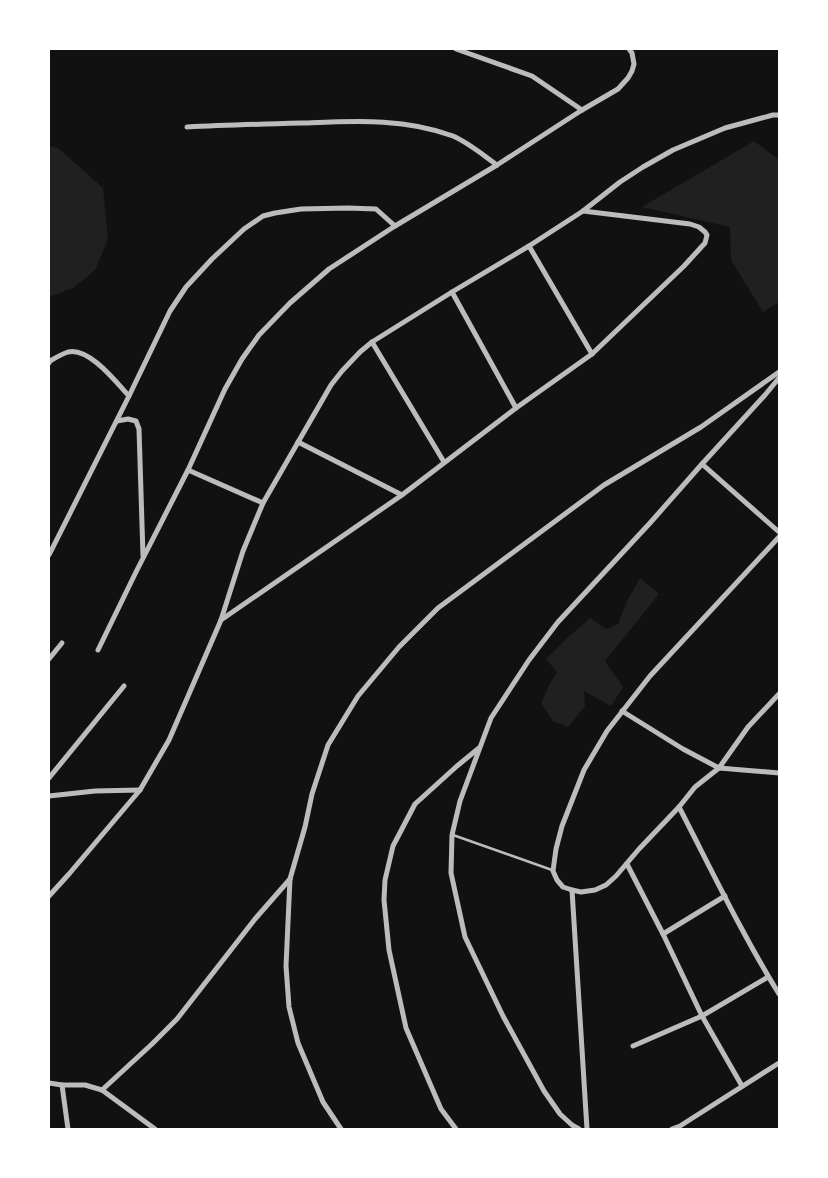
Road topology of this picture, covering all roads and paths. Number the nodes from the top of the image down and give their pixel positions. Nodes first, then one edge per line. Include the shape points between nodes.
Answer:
1 (456, 49) edge
2 (629, 49) edge
3 (582, 110) junction
4 (779, 115) edge
5 (187, 127) dead end
6 (497, 165) junction
7 (583, 211) junction
8 (395, 226) junction
9 (529, 246) junction
10 (452, 292) junction
11 (372, 342) junction
12 (592, 354) junction
13 (49, 363) edge
14 (779, 372) edge
15 (779, 378) edge
16 (130, 396) junction
17 (516, 408) junction
18 (117, 420) junction
19 (298, 442) junction
20 (444, 462) junction
21 (702, 464) junction
22 (188, 470) junction
23 (402, 495) junction
24 (263, 503) junction
25 (779, 532) edge
26 (779, 537) edge
27 (49, 555) edge
28 (143, 557) junction
29 (221, 620) junction
30 (62, 643) dead end
31 (98, 650) dead end
32 (49, 659) edge
33 (124, 686) dead end
34 (779, 694) edge
35 (622, 711) junction
36 (480, 747) junction
37 (719, 768) junction
38 (779, 773) edge
39 (49, 778) edge
40 (140, 790) junction
41 (49, 796) edge
42 (679, 806) junction
43 (452, 835) junction
44 (627, 864) junction
45 (553, 871) junction
46 (290, 879) junction
47 (572, 890) junction
48 (49, 896) edge
49 (725, 896) junction
50 (663, 934) junction
51 (768, 977) junction
52 (779, 994) edge
53 (702, 1016) junction
54 (633, 1046) dead end
55 (779, 1063) edge
56 (49, 1083) edge
57 (62, 1085) junction
58 (742, 1086) junction
59 (102, 1090) junction
60 (68, 1129) edge
61 (155, 1129) edge
62 (341, 1129) edge
63 (456, 1129) edge
64 (579, 1129) edge
65 (587, 1129) edge
66 (672, 1129) edge

1 - 3 street via 532,76
2 - 3 street via 634,64 628,78
3 - 6 street
4 - 7 street via 725,128 673,150 620,182
5 - 6 street via 396,122 454,136
6 - 8 street
7 - 9 street
7 - 12 street via 690,224 707,235 705,243 684,266
8 - 16 street via 376,209 301,209 263,216 244,229 186,287 170,311
8 - 22 street via 329,269 259,335 225,389
9 - 10 street
9 - 12 street
10 - 11 street
10 - 17 street
11 - 19 street via 331,386
11 - 20 street
12 - 17 street
13 - 16 street via 69,352 82,353
14 - 46 street via 701,427 604,485 438,608 399,646 358,696 328,745
15 - 21 street
16 - 18 street
17 - 20 street
18 - 27 street
18 - 28 street via 136,422 139,429
19 - 23 street
19 - 24 street
20 - 23 street
21 - 25 street
21 - 36 street via 558,622 491,718
22 - 24 street
22 - 28 street
23 - 29 street
24 - 29 street via 243,551
26 - 35 street via 650,676
28 - 31 street
29 - 40 street via 169,740
30 - 32 street
33 - 39 street
34 - 37 street via 748,726
35 - 37 street
35 - 45 street via 606,731 584,770 562,826
36 - 43 street via 460,801
36 - 63 street via 415,804 393,846 384,890 389,950 406,1028 441,1109
37 - 38 street
37 - 42 street via 695,787
40 - 41 street
40 - 48 street
42 - 44 street
42 - 49 street
43 - 45 lane
43 - 64 street via 451,872 465,937 544,1092 560,1114
44 - 47 street via 606,885 589,892
44 - 50 street
45 - 47 street via 563,887
46 - 59 street via 176,1019
46 - 62 street via 286,966 289,1007 298,1043 323,1102
47 - 65 street
49 - 50 street
49 - 51 street
50 - 53 street
51 - 52 street
51 - 53 street
53 - 54 street
53 - 58 street
55 - 58 street
56 - 57 street
57 - 59 street via 85,1085
57 - 60 street
58 - 66 street
59 - 61 street

